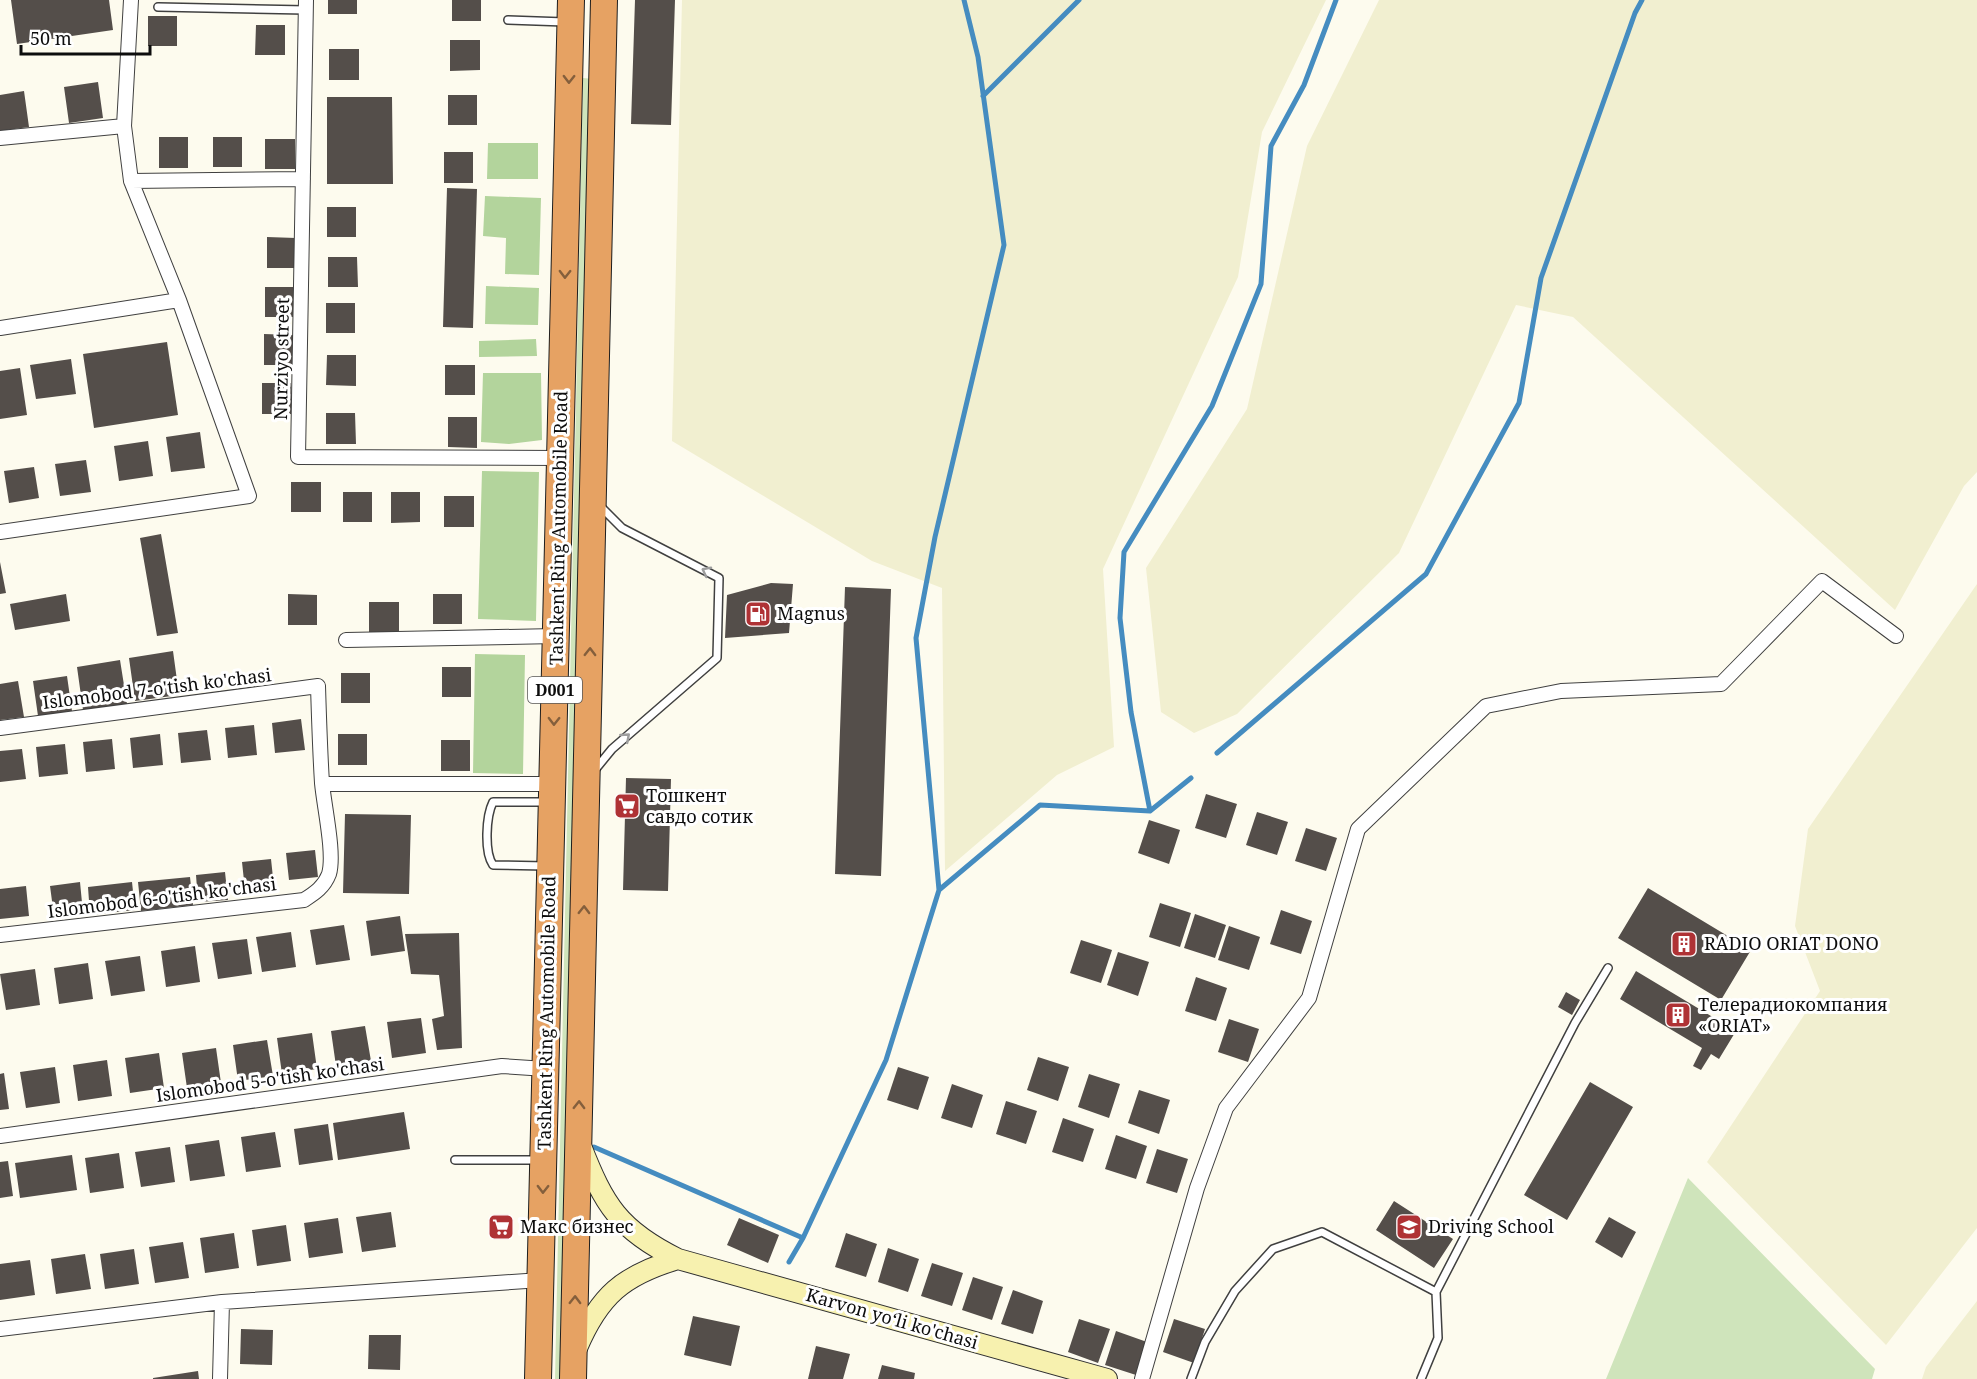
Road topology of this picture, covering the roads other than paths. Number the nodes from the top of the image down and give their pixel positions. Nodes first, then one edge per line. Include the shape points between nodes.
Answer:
1 (131, 0) edge
2 (604, 0) edge
3 (306, 5) edge
4 (158, 7) dead end
5 (508, 20) dead end
6 (571, 20) edge
7 (604, 38) junction
8 (124, 126) junction
9 (0, 138) edge
10 (303, 179) junction
11 (131, 181) junction
12 (179, 300) junction
13 (0, 328) edge
14 (560, 458) junction
15 (593, 500) junction
16 (0, 532) edge
17 (556, 636) junction
18 (1896, 636) dead end
19 (346, 640) dead end
20 (0, 728) edge
21 (587, 780) junction
22 (322, 784) junction
23 (552, 793) junction
24 (551, 866) junction
25 (0, 935) edge
26 (1608, 968) dead end
27 (546, 1069) junction
28 (0, 1136) edge
29 (579, 1140) junction
30 (455, 1160) dead end
31 (544, 1160) junction
32 (678, 1259) junction
33 (541, 1280) junction
34 (1436, 1292) junction
35 (222, 1302) junction
36 (0, 1329) edge
37 (573, 1367) edge
38 (220, 1379) edge
39 (538, 1379) edge
40 (1107, 1379) edge
41 (1142, 1379) edge
42 (1191, 1379) edge
43 (1421, 1379) edge

1 - 8 street
2 - 7 highway, Tashkent Ring Automobile Road / D001
3 - 4 lane
3 - 10 street, Nurziyo street
5 - 6 lane
6 - 7 highway
6 -> 14 highway, Tashkent Ring Automobile Road / D001
7 - 15 highway, Tashkent Ring Automobile Road / D001
8 - 9 street
8 - 11 street
10 - 11 street
10 - 14 street, Nurziyo street via 298,457
11 - 12 street
12 - 13 street
12 - 16 street via 249,496
14 - 17 highway, Tashkent Ring Automobile Road / D001
21 -> 15 highway, Tashkent Ring Automobile Road / D001
21 -> 15 lane via 612,749 717,658 719,578 622,528
17 - 19 street
17 -> 23 highway, Tashkent Ring Automobile Road / D001
18 - 41 street via 1822,581 1721,684 1561,691 1486,706 1358,829 1309,998 1226,1108 1197,1188
20 - 22 street, Islomobod 7-o'tish ko'chasi via 318,686
29 -> 21 highway, Tashkent Ring Automobile Road / D001
22 - 23 street
22 - 25 street, Islomobod 6-o'tish ko'chasi via 329,873 324,885 304,900
23 - 24 highway, Tashkent Ring Automobile Road / D001
23 - 24 lane via 493,802 488,813 489,859 493,865
24 - 27 highway, Tashkent Ring Automobile Road / D001
26 - 34 lane via 1575,1023
27 - 28 street, Islomobod 5-o'tish ko'chasi via 502,1066
27 - 31 highway, Tashkent Ring Automobile Road / D001
29 - 32 street, Karvon yo‘li ko'chasi via 594,1180 614,1213 641,1239
37 -> 29 highway, Tashkent Ring Automobile Road / D001
30 - 31 lane
31 -> 33 highway, Tashkent Ring Automobile Road / D001
32 - 37 street via 640,1272 603,1300 585,1328
32 - 40 street, Karvon yo‘li ko'chasi
33 - 35 street
33 - 39 highway, Tashkent Ring Automobile Road / D001
34 - 42 lane via 1322,1232 1274,1249 1235,1291 1205,1342
34 - 43 lane via 1438,1338
35 - 36 street
35 - 38 street

